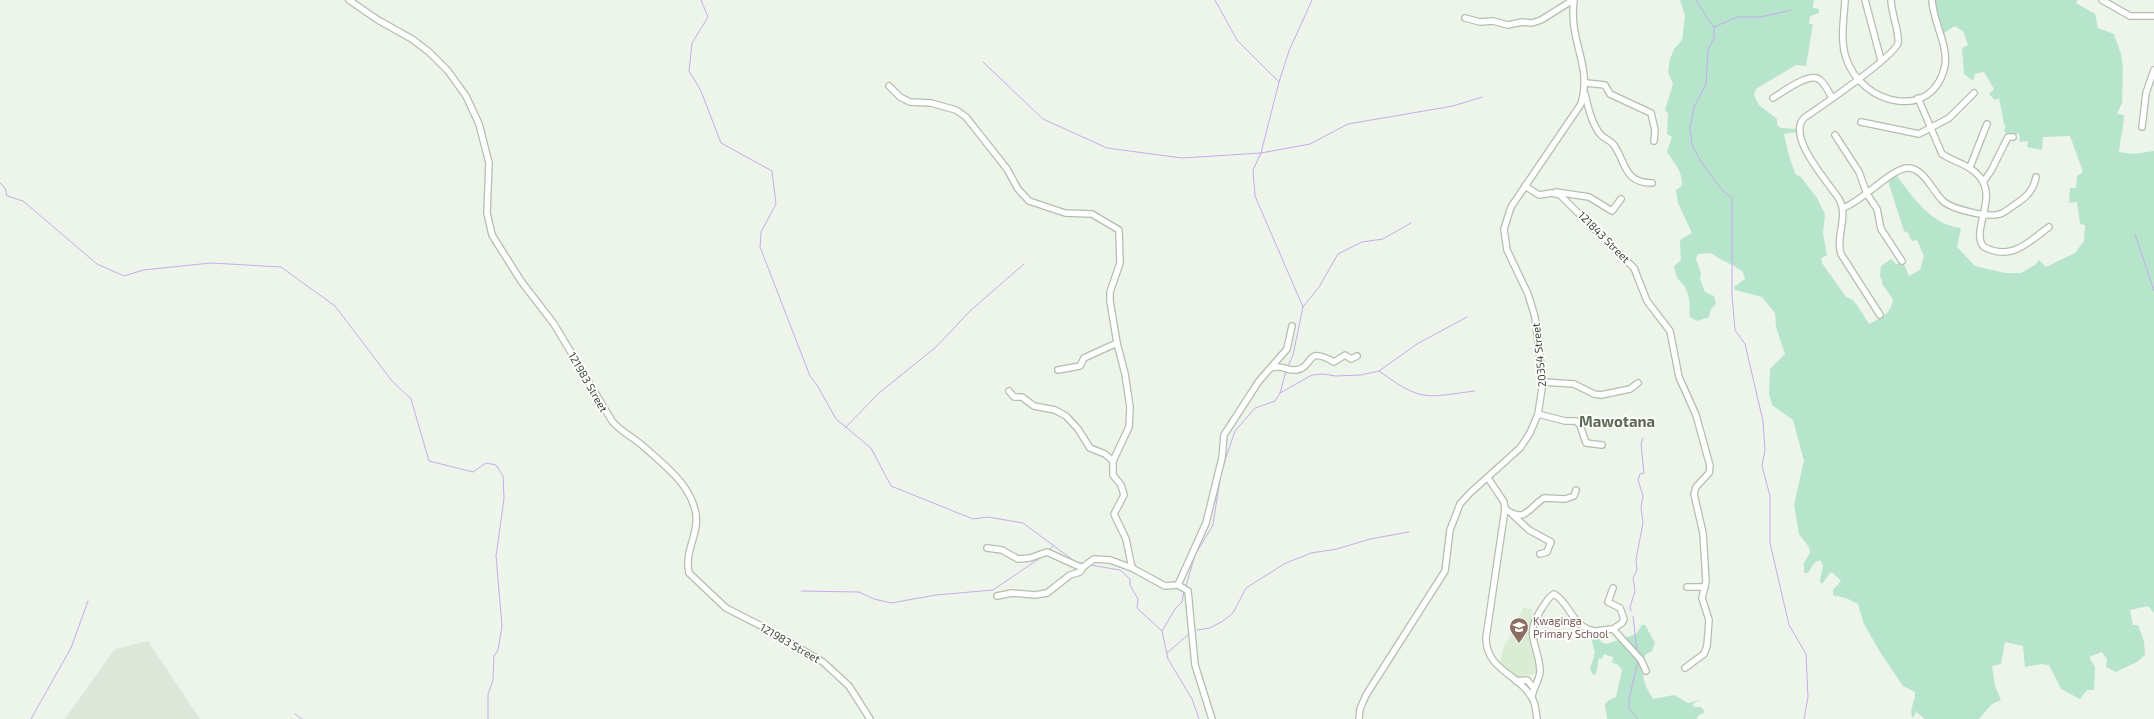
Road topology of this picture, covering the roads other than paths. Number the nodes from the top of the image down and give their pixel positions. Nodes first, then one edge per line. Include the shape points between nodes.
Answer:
1 (349, 0) edge
2 (1573, 0) edge
3 (1845, 0) edge
4 (1865, 0) edge
5 (1891, 0) edge
6 (1932, 0) edge
7 (2102, 0) edge
8 (2154, 16) edge
9 (1465, 18) dead end
10 (1881, 60) junction
11 (2154, 70) edge
12 (1857, 80) junction
13 (1586, 83) junction
14 (889, 86) dead end
15 (1974, 93) dead end
16 (1584, 94) junction
17 (1773, 98) dead end
18 (1832, 98) junction
19 (1918, 98) junction
20 (1862, 122) dead end
21 (1987, 124) dead end
22 (2142, 127) dead end
23 (1930, 129) junction
24 (1835, 135) dead end
25 (2013, 137) dead end
26 (1654, 141) dead end
27 (1970, 168) junction
28 (2036, 177) dead end
29 (1983, 182) junction
30 (1652, 184) dead end
31 (1525, 186) junction
32 (1554, 193) junction
33 (1867, 194) junction
34 (1621, 199) dead end
35 (1843, 208) junction
36 (1984, 214) junction
37 (2049, 228) dead end
38 (1902, 261) dead end
39 (1880, 315) dead end
40 (1292, 326) dead end
41 (1117, 343) junction
42 (1357, 356) dead end
43 (1270, 368) junction
44 (1058, 370) dead end
45 (1543, 382) junction
46 (1638, 383) dead end
47 (1009, 391) dead end
48 (1538, 414) junction
49 (1602, 445) dead end
50 (1114, 461) junction
51 (1488, 478) junction
52 (1576, 490) dead end
53 (1505, 509) junction
54 (1512, 514) junction
55 (988, 548) dead end
56 (1540, 554) dead end
57 (1086, 564) junction
58 (1132, 568) junction
59 (1687, 587) dead end
60 (1705, 587) junction
61 (1182, 588) junction
62 (1613, 588) dead end
63 (996, 596) dead end
64 (1613, 629) junction
65 (1685, 668) dead end
66 (1646, 671) dead end
67 (1516, 681) junction
68 (1533, 687) junction
69 (1532, 697) junction
70 (870, 719) edge
71 (1212, 719) edge
72 (1359, 719) edge
73 (1537, 719) edge

1 - 70 street, 121983 Street via 430,52 466,96 479,124 489,162 487,213 492,235 521,281 557,330 612,421 620,431 643,446 685,485 695,509 696,519 688,554 689,573 726,608 822,662 849,686
2 - 9 street via 1532,23 1508,25
2 - 13 street, 20354 Street via 1573,30
3 - 12 street via 1844,52
4 - 10 street
5 - 10 street via 1898,42
6 - 19 street via 1934,18 1945,49 1945,63 1936,85 1927,94
7 - 8 street via 2130,16
10 - 12 street
11 - 22 street via 2146,93
12 - 18 street
12 - 19 street via 1869,91 1889,100 1904,101
13 - 16 street, 20354 Street
13 - 26 street via 1605,86 1610,94 1651,113 1655,130
14 - 41 street via 900,97 910,102 935,104 956,110 966,117 1007,169 1018,189 1030,201 1065,213 1092,214 1119,230 1120,263 1110,298
15 - 23 street via 1949,118
16 - 30 street via 1599,132 1613,144 1626,170 1636,181
16 - 31 street, 20354 Street via 1575,114
17 - 18 street via 1807,78 1814,77 1820,80
18 - 35 street via 1804,118 1799,130 1809,157
19 - 23 street
20 - 23 street via 1916,134
21 - 27 street
23 - 27 street via 1942,154
24 - 33 street via 1858,170
25 - 29 street via 2008,137 1992,171
27 - 29 street
28 - 36 street via 2033,190 2024,199 2002,214
29 - 36 street via 1987,197
31 - 32 street via 1539,195
31 - 45 street, 20354 Street via 1507,215 1504,237 1532,304
32 - 34 street via 1589,197 1612,211
32 - 60 street, 121843 Street via 1560,195 1580,213 1602,238 1630,263 1636,271 1646,301 1670,331 1679,377 1696,415 1710,464 1709,473 1696,487 1694,494 1703,533
33 - 35 street
33 - 36 street via 1896,172 1911,168 1921,174 1946,204
33 - 38 street via 1877,209 1883,232
35 - 39 street via 1839,245 1841,254
36 - 37 street via 1980,242 1984,248 1990,250 2014,252
40 - 43 street via 1289,345
41 - 44 street via 1084,358 1080,366
41 - 50 street via 1129,397 1130,418 1125,439
42 - 43 street via 1351,359 1345,355 1334,362 1317,355 1295,370 1278,366
43 - 61 street via 1253,389 1224,435 1222,458 1206,523
45 - 46 street via 1574,384 1601,395 1630,390
45 - 48 street, 20354 Street
47 - 50 street via 1014,397 1022,397 1034,406 1061,412 1078,429 1090,448
48 - 49 street via 1576,421 1586,443
48 - 51 street, 20354 Street via 1523,444
50 - 58 street via 1113,475 1121,485 1124,495 1114,514 1127,543
51 - 53 street via 1504,502
51 - 72 street, 20354 Street via 1464,500 1456,513 1450,530 1445,571 1366,695
52 - 54 street via 1574,496 1569,498 1544,498 1525,514
53 - 54 street
53 - 67 street via 1486,642 1489,654 1496,665
54 - 56 street via 1529,530 1551,542 1547,552
55 - 57 street via 1002,550 1018,559 1047,552 1075,566
57 - 58 street via 1094,559 1110,560
57 - 63 street via 1080,572 1070,575 1047,594 1012,593
58 - 61 street via 1165,586
59 - 60 street
60 - 65 street, 121843 Street via 1702,598 1709,616 1708,646 1701,658
61 - 71 street via 1190,602 1195,665
62 - 64 street via 1608,602 1620,608 1624,619
64 - 66 street via 1641,660
64 - 68 street via 1588,629 1574,620 1556,595 1550,597 1532,625 1540,672
67 - 68 street via 1527,680
67 - 69 street
68 - 69 street
69 - 73 street

